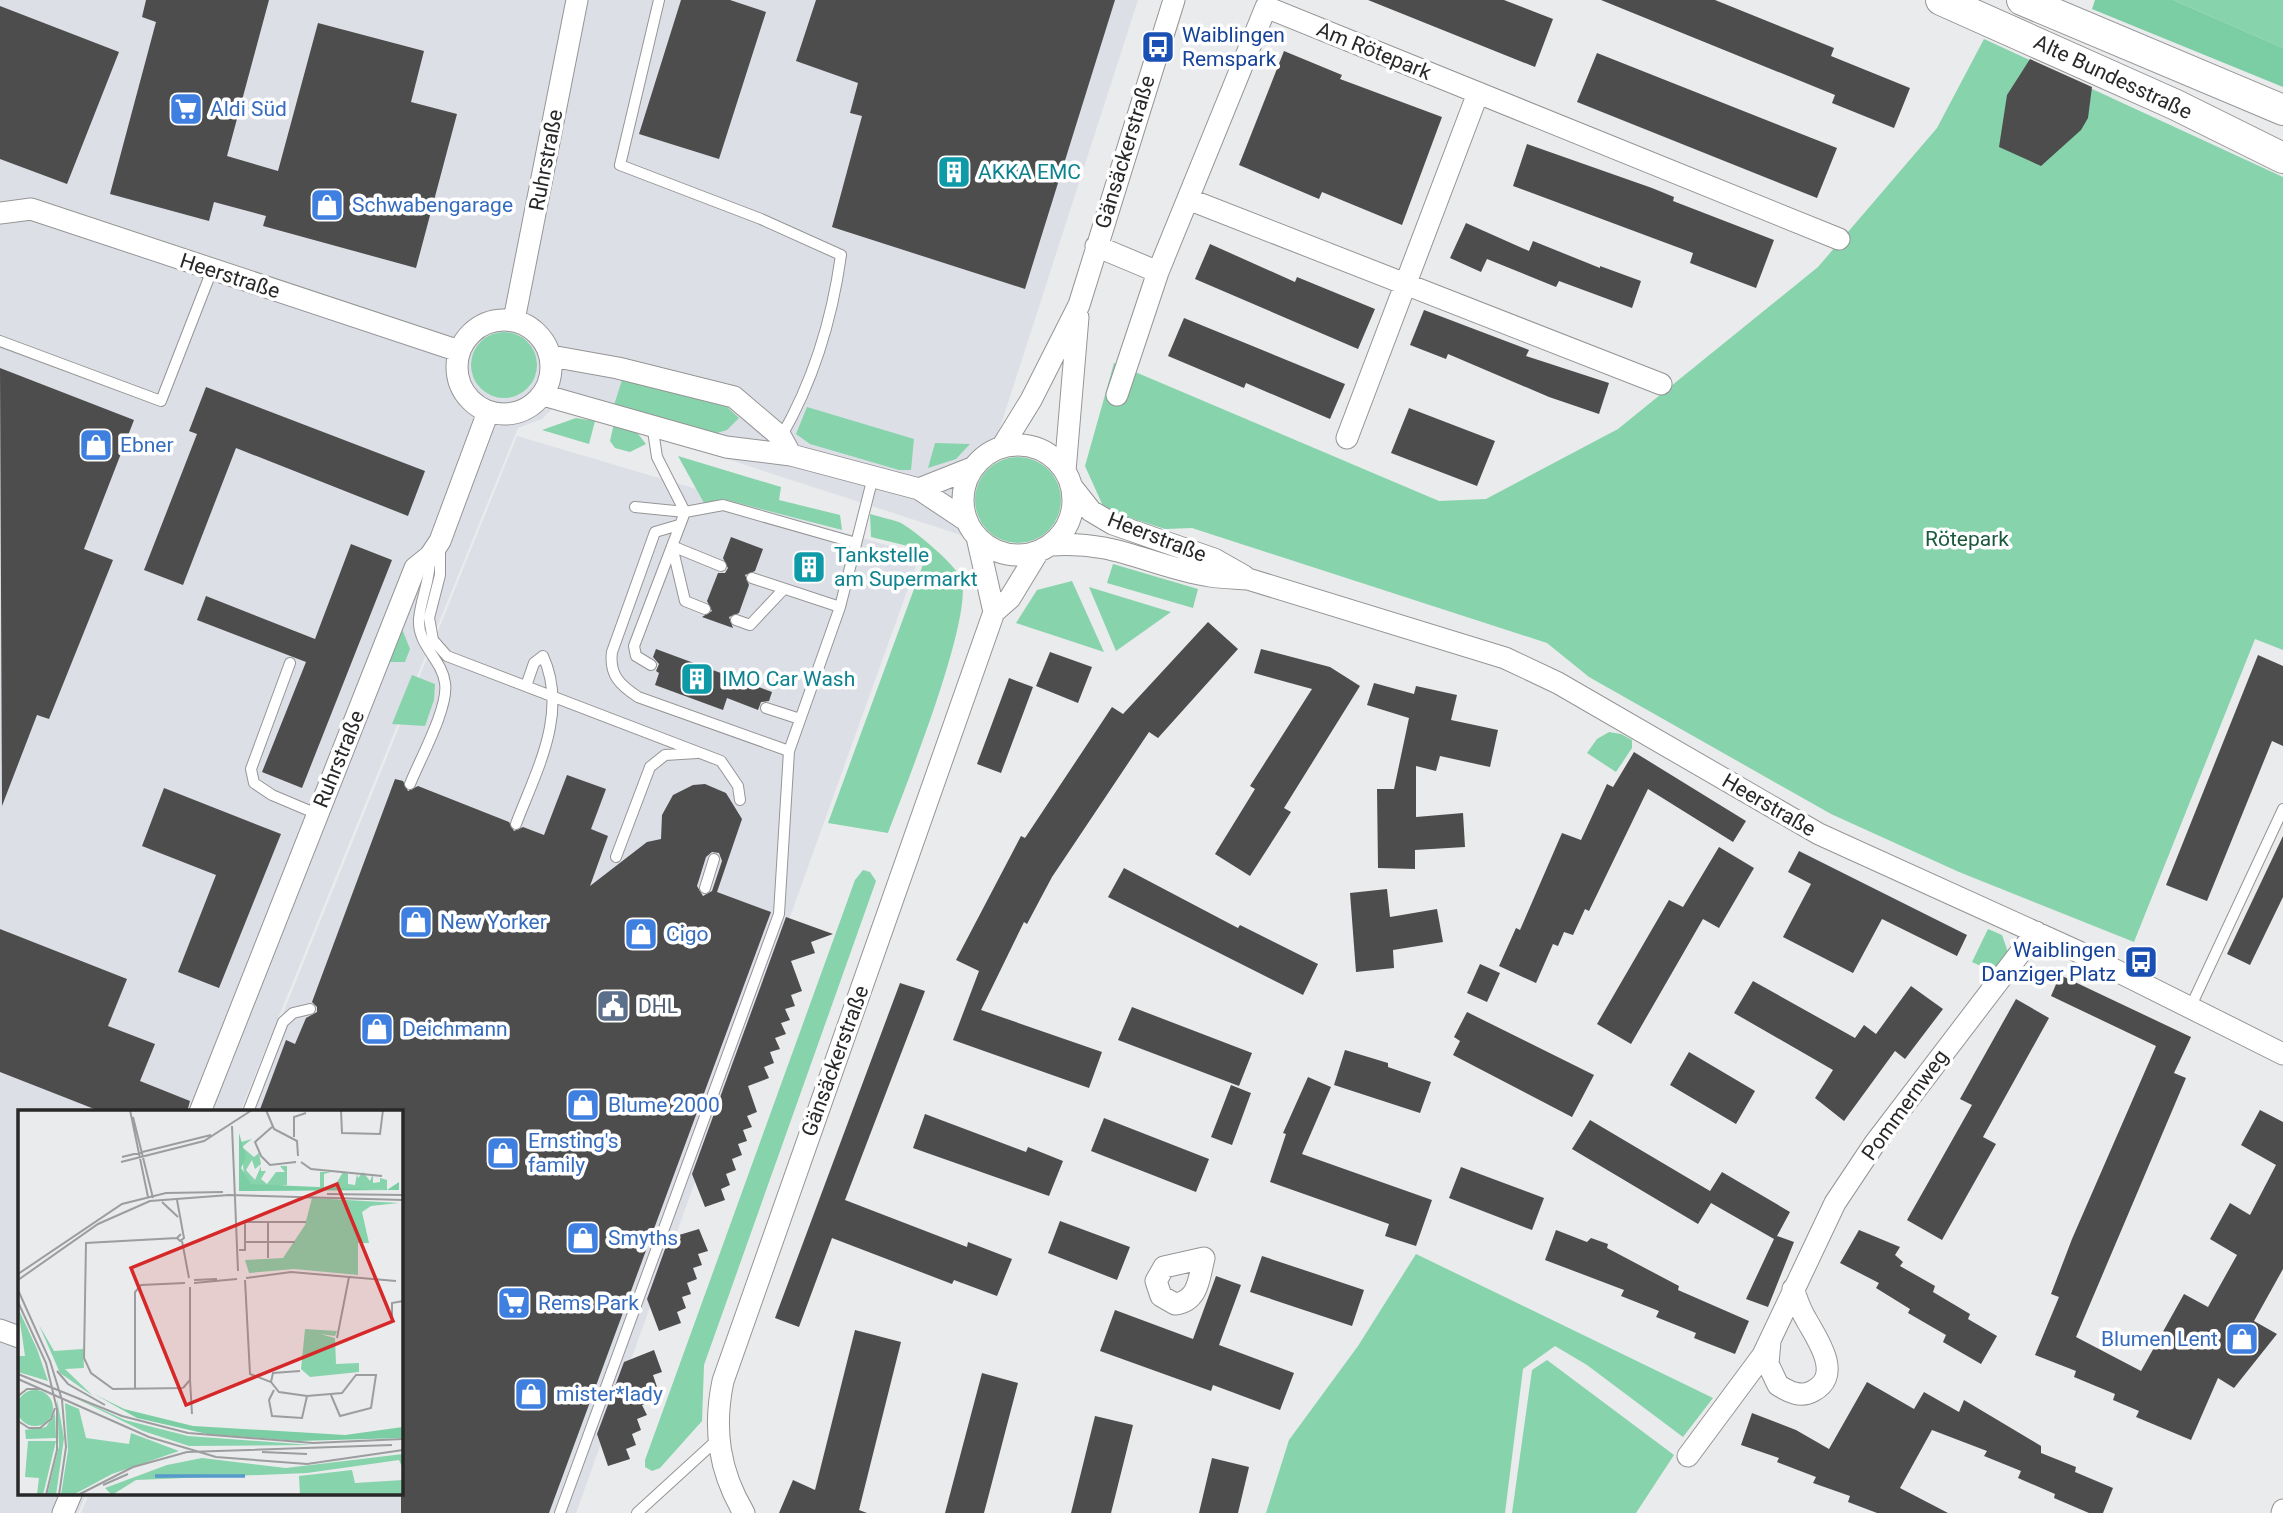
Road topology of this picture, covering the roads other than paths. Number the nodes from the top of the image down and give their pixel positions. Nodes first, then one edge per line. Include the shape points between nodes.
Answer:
1 (577, 0) edge
2 (659, 0) edge
3 (1174, 0) edge
4 (1941, 0) edge
5 (2022, 0) edge
6 (1479, 93) junction
7 (2283, 110) edge
8 (2283, 158) edge
9 (1188, 198) junction
10 (0, 213) edge
11 (1839, 239) dead end
12 (1096, 246) junction
13 (212, 270) junction
14 (1158, 272) junction
15 (1405, 282) junction
16 (1079, 305) junction
17 (514, 320) junction
18 (0, 341) edge
19 (459, 351) junction
20 (551, 356) junction
21 (1661, 384) dead end
22 (543, 395) junction
23 (1117, 395) dead end
24 (488, 412) junction
25 (652, 424) junction
26 (1347, 438) dead end
27 (786, 446) junction
28 (1002, 447) junction
29 (972, 468) junction
30 (873, 477) junction
31 (1069, 479) junction
32 (919, 489) junction
33 (635, 507) dead end
34 (685, 512) junction
35 (679, 525) junction
36 (972, 529) junction
37 (856, 543) junction
38 (671, 546) junction
39 (1045, 548) junction
40 (435, 549) junction
41 (720, 566) dead end
42 (752, 578) dead end
43 (1248, 579) junction
44 (782, 591) junction
45 (840, 607) junction
46 (705, 608) dead end
47 (994, 612) junction
48 (736, 620) dead end
49 (290, 663) dead end
50 (651, 665) dead end
51 (526, 685) junction
52 (551, 695) junction
53 (766, 708) dead end
54 (800, 719) junction
55 (789, 751) junction
56 (699, 752) junction
57 (411, 784) dead end
58 (740, 800) dead end
59 (2283, 809) edge
60 (317, 814) junction
61 (516, 824) dead end
62 (617, 856) dead end
63 (714, 859) dead end
64 (705, 888) dead end
65 (2036, 932) junction
66 (2191, 1006) junction
67 (310, 1009) dead end
68 (2283, 1054) edge
69 (201, 1110) edge
70 (249, 1110) edge
71 (1793, 1289) junction
72 (0, 1330) edge
73 (18, 1337) edge
74 (1770, 1339) junction
75 (718, 1439) junction
76 (1688, 1456) dead end
77 (70, 1496) edge
78 (63, 1513) edge
79 (560, 1513) edge
80 (636, 1513) edge
81 (744, 1513) edge

1 - 17 street, Ruhrstraße
2 - 27 lane via 620,165 841,255 832,313
3 - 12 street, Gänsäckerstraße
4 - 8 main road, Alte Bundesstraße
5 - 7 main road, Alte Bundesstraße
6 - 9 street, Am Rötepark via 1266,7
6 - 11 street, Am Rötepark
6 - 15 street
9 - 14 street, Am Rötepark
9 - 15 street
10 - 13 street, Heerstraße via 30,209
12 - 14 street
12 - 16 street, Gänsäckerstraße
13 - 18 lane via 161,401
13 - 19 street, Heerstraße
14 - 23 street, Am Rötepark
15 - 21 street
15 - 26 street
16 - 28 street, Gänsäckerstraße
16 - 31 street, Gänsäckerstraße
17 - 19 street via 487,322 475,329
17 - 20 street via 538,333
19 - 24 street via 462,387 475,405
20 - 22 street via 550,383
20 - 27 street via 734,397
22 - 24 street via 519,412
22 - 25 street
24 - 40 street, Ruhrstraße
25 - 27 street via 726,447
25 - 34 lane via 657,457
27 - 30 street
28 - 29 street
28 - 31 street via 1035,447 1054,457
29 - 32 street
29 - 36 street via 963,497
30 - 32 street
30 - 37 lane
31 - 39 street via 1074,505 1069,521
31 - 43 street, Heerstraße via 1091,510 1114,524 1214,559
32 - 36 street
33 - 34 lane
34 - 35 lane
34 - 37 lane via 723,505
35 - 38 lane
35 - 55 lane via 655,533 612,652 610,666 618,683 638,697
36 - 39 street via 991,549 1009,555
36 - 47 street
37 - 45 lane
38 - 41 lane
38 - 46 lane via 685,601
38 - 50 lane via 634,646 636,656
39 - 43 street, Heerstraße via 1082,543 1209,576
39 - 47 street, Gänsäckerstraße via 1010,598
40 - 51 lane via 440,575 429,618 433,640 447,656
40 - 57 lane via 419,620 425,647 446,683 442,706
40 - 60 street, Ruhrstraße via 415,568
42 - 44 lane
43 - 65 street, Heerstraße via 1505,658 1558,683 1819,834
44 - 45 lane
44 - 48 lane via 750,625
45 - 54 lane
47 - 75 street, Gänsäckerstraße via 740,1327 717,1410
49 - 60 lane via 251,769 254,783
51 - 52 lane
51 - 52 lane via 534,663 543,656
52 - 56 lane
52 - 61 lane via 553,724
53 - 54 lane
54 - 55 lane
55 - 79 lane via 779,914
56 - 58 lane via 721,761 738,786
56 - 62 lane via 666,755 650,767
59 - 66 lane
60 - 69 street, Ruhrstraße
63 - 64 lane
65 - 66 street, Heerstraße
65 - 71 street, Pommernweg via 1875,1143 1835,1203
66 - 68 street, Heerstraße
67 - 70 lane via 293,1013 283,1022
71 - 74 street, Pommernweg
71 - 74 street, Pommernweg via 1825,1353 1828,1368 1815,1391 1801,1395 1778,1385 1768,1364
72 - 73 street
74 - 76 street, Pommernweg
75 - 80 lane
75 - 81 street, Gänsäckerstraße via 724,1471
77 - 78 street

